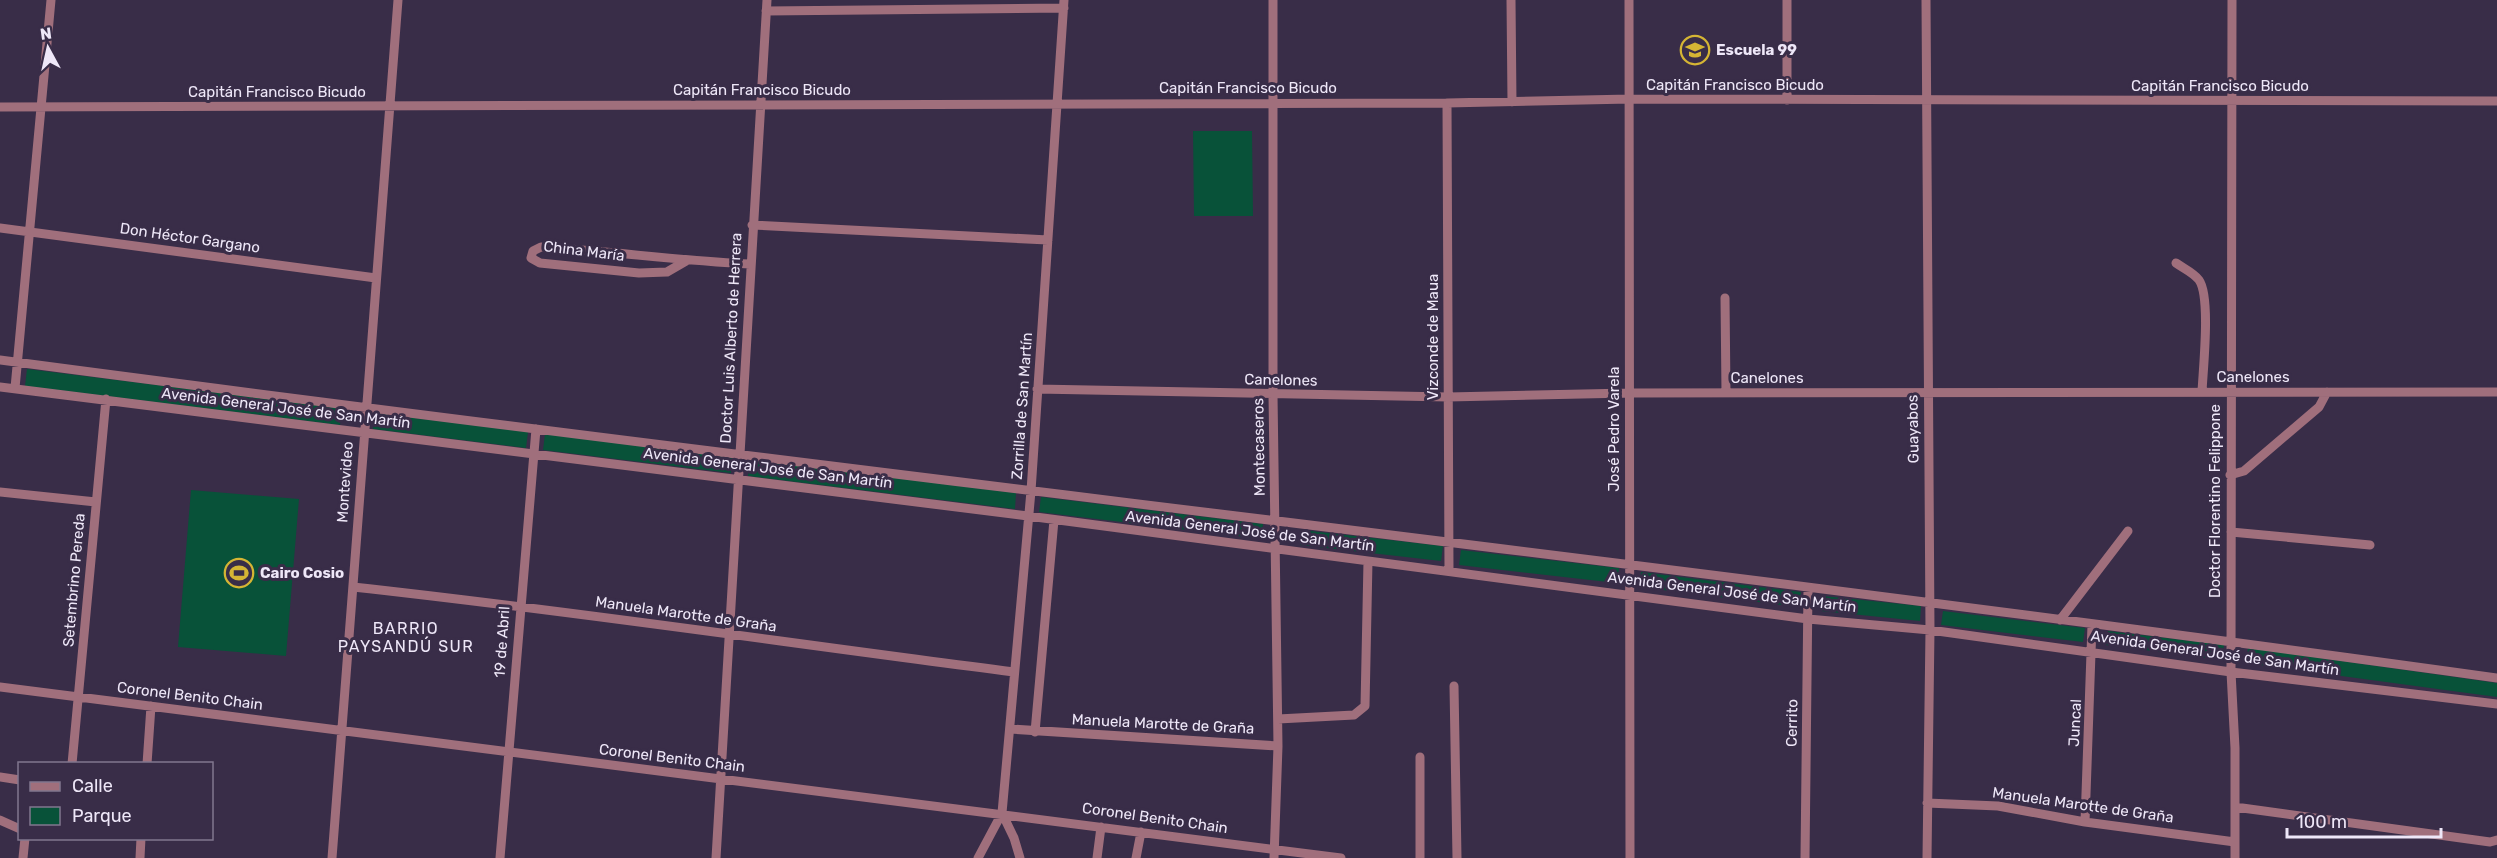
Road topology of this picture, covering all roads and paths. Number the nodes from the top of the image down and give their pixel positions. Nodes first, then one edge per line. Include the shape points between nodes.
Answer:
1 (51, 0) edge
2 (398, 0) edge
3 (767, 0) edge
4 (1273, 0) edge
5 (1511, 0) edge
6 (1629, 0) edge
7 (1787, 0) edge
8 (1926, 0) edge
9 (2232, 0) edge
10 (1064, 4) edge
11 (766, 11) junction
12 (1630, 99) junction
13 (1787, 100) junction
14 (2232, 100) junction
15 (2497, 101) edge
16 (1512, 102) junction
17 (1926, 102) junction
18 (1273, 103) junction
19 (1447, 103) junction
20 (760, 105) junction
21 (1058, 105) junction
22 (389, 106) junction
23 (0, 107) edge
24 (39, 107) junction
25 (752, 225) junction
26 (0, 228) edge
27 (28, 231) junction
28 (1048, 240) junction
29 (686, 261) junction
30 (2176, 263) dead end
31 (750, 264) junction
32 (376, 278) junction
33 (1725, 298) dead end
34 (0, 360) edge
35 (19, 363) junction
36 (0, 387) edge
37 (15, 388) junction
38 (1037, 389) junction
39 (2202, 392) junction
40 (2327, 392) junction
41 (2497, 392) edge
42 (1629, 393) junction
43 (1726, 393) junction
44 (2230, 393) junction
45 (1928, 394) junction
46 (1273, 396) junction
47 (1448, 397) junction
48 (105, 399) junction
49 (367, 406) junction
50 (536, 429) junction
51 (364, 434) junction
52 (534, 454) junction
53 (739, 455) junction
54 (2230, 475) junction
55 (737, 479) junction
56 (1031, 491) junction
57 (0, 492) edge
58 (96, 502) junction
59 (1028, 516) junction
60 (1275, 519) junction
61 (1054, 520) junction
62 (2128, 531) dead end
63 (2231, 532) junction
64 (1450, 542) junction
65 (2370, 545) dead end
66 (1275, 549) junction
67 (1368, 561) junction
68 (1629, 565) junction
69 (1449, 571) junction
70 (353, 587) junction
71 (1808, 589) junction
72 (1629, 594) junction
73 (1930, 603) junction
74 (520, 605) junction
75 (1808, 619) junction
76 (2060, 620) junction
77 (2092, 625) junction
78 (1930, 630) junction
79 (729, 636) junction
80 (2231, 641) junction
81 (2093, 653) junction
82 (1014, 672) junction
83 (2231, 672) junction
84 (2497, 678) edge
85 (1454, 686) dead end
86 (0, 687) edge
87 (79, 698) junction
88 (2497, 704) edge
89 (151, 706) junction
90 (1278, 718) junction
91 (342, 729) junction
92 (1010, 729) junction
93 (1035, 732) junction
94 (1278, 746) junction
95 (509, 752) junction
96 (1420, 757) dead end
97 (72, 762) edge
98 (147, 762) edge
99 (0, 777) edge
100 (720, 779) junction
101 (18, 780) edge
102 (1927, 803) junction
103 (2235, 807) junction
104 (1002, 813) junction
105 (0, 820) edge
106 (2085, 822) junction
107 (1101, 826) junction
108 (18, 828) edge
109 (1141, 832) junction
110 (25, 840) edge
111 (141, 840) edge
112 (2497, 840) edge
113 (2235, 842) junction
114 (1274, 854) edge
115 (23, 858) edge
116 (140, 858) edge
117 (332, 858) edge
118 (500, 858) edge
119 (716, 858) edge
120 (978, 858) edge
121 (1020, 858) edge
122 (1097, 858) edge
123 (1136, 858) edge
124 (1341, 858) edge
125 (1420, 858) edge
126 (1456, 858) edge
127 (1629, 858) edge
128 (1805, 858) edge
129 (1927, 858) edge
130 (2235, 858) edge

1 - 24 street
2 - 22 street, Montevideo
3 - 11 street, Doctor Luis Alberto de Herrera
4 - 18 street, Montecaseros
5 - 16 street
6 - 12 street, José Pedro Varela
7 - 13 street
8 - 17 street, Guayabos
9 - 14 street, Doctor Florentino Felippone
10 - 11 street
10 - 21 street, Zorrilla de San Martín
11 - 20 street, Doctor Luis Alberto de Herrera
12 - 13 street, Capitán Francisco Bicudo
12 - 16 street, Capitán Francisco Bicudo
12 - 42 street, José Pedro Varela
13 - 17 street, Capitán Francisco Bicudo
14 - 15 street, Capitán Francisco Bicudo
14 - 17 street, Capitán Francisco Bicudo
14 - 44 street, Doctor Florentino Felippone
16 - 19 street, Capitán Francisco Bicudo
17 - 45 street, Guayabos
18 - 19 street, Capitán Francisco Bicudo
18 - 21 street, Capitán Francisco Bicudo
18 - 46 street, Montecaseros
19 - 47 street, Vizconde de Maua
20 - 21 street, Capitán Francisco Bicudo
20 - 22 street, Capitán Francisco Bicudo
20 - 25 street, Doctor Luis Alberto de Herrera
21 - 28 street, Zorrilla de San Martín
22 - 24 street, Capitán Francisco Bicudo
22 - 32 street, Montevideo
23 - 24 street, Capitán Francisco Bicudo
24 - 27 street
25 - 28 street
25 - 31 street, Doctor Luis Alberto de Herrera
26 - 27 street, Don Héctor Gargano
27 - 32 street, Don Héctor Gargano
27 - 35 street
28 - 38 street, Zorrilla de San Martín
29 - 29 street, China María via 667,272 639,273 540,263 531,258 533,251 541,247
29 - 31 street, China María
30 - 39 street via 2199,279 2203,291
31 - 53 street, Doctor Luis Alberto de Herrera
32 - 49 street, Montevideo
33 - 43 street
34 - 35 street, Avenida General José de San Martín
35 - 37 street
35 - 49 street, Avenida General José de San Martín
36 - 37 street, Avenida General José de San Martín
37 - 48 street, Avenida General José de San Martín
38 - 46 street, Canelones
38 - 56 street, Zorrilla de San Martín
39 - 44 street, Canelones
39 - 45 street, Canelones
40 - 41 street, Canelones
40 - 44 street, Canelones
40 - 54 street via 2319,407 2244,471
42 - 43 street, Canelones
42 - 47 street, Canelones
42 - 68 street, José Pedro Varela
43 - 45 street, Canelones
44 - 54 street, Doctor Florentino Felippone
45 - 73 street, Guayabos
46 - 47 street, Canelones
46 - 60 street, Montecaseros
47 - 64 street, Vizconde de Maua
48 - 51 street, Avenida General José de San Martín
48 - 58 street, Setembrino Pereda
49 - 50 street, Avenida General José de San Martín
49 - 51 street, Montevideo
50 - 52 street, 19 de Abril
50 - 53 street, Avenida General José de San Martín
51 - 52 street, Avenida General José de San Martín
51 - 70 street, Montevideo
52 - 55 street, Avenida General José de San Martín
52 - 74 street, 19 de Abril
53 - 55 street, Doctor Luis Alberto de Herrera
53 - 56 street, Avenida General José de San Martín
54 - 63 street, Doctor Florentino Felippone
55 - 59 street, Avenida General José de San Martín
55 - 79 street, Doctor Luis Alberto de Herrera
56 - 59 street, Zorrilla de San Martín
56 - 60 street, Avenida General José de San Martín
57 - 58 street
58 - 87 street, Setembrino Pereda
59 - 61 street, Avenida General José de San Martín
59 - 82 street, Zorrilla de San Martín
60 - 64 street, Avenida General José de San Martín
60 - 66 street, Montecaseros
61 - 66 street, Avenida General José de San Martín
61 - 93 street
62 - 76 street
63 - 65 street
63 - 80 street, Doctor Florentino Felippone
64 - 68 street, Avenida General José de San Martín
64 - 69 street, Vizconde de Maua
66 - 67 street, Avenida General José de San Martín
66 - 90 street, Montecaseros
67 - 69 street, Avenida General José de San Martín
67 - 90 street via 1365,706 1354,716
68 - 71 street, Avenida General José de San Martín
68 - 72 street, José Pedro Varela
69 - 72 street, Avenida General José de San Martín
70 - 74 street, Manuela Marotte de Graña
70 - 91 street, Montevideo
71 - 73 street, Avenida General José de San Martín
71 - 75 street, Cerrito
72 - 75 street, Avenida General José de San Martín
72 - 127 street, José Pedro Varela
73 - 76 street, Avenida General José de San Martín
73 - 78 street, Guayabos
74 - 79 street, Manuela Marotte de Graña
74 - 95 street, 19 de Abril
75 - 78 street, Avenida General José de San Martín
75 - 128 street, Cerrito
76 - 77 street, Avenida General José de San Martín
77 - 80 street, Avenida General José de San Martín
77 - 81 street, Juncal
78 - 81 street, Avenida General José de San Martín
78 - 102 street, Guayabos
79 - 82 street, Manuela Marotte de Graña
79 - 100 street, Doctor Luis Alberto de Herrera
80 - 83 street, Doctor Florentino Felippone
80 - 84 street, Avenida General José de San Martín
81 - 83 street, Avenida General José de San Martín
81 - 106 street, Juncal
82 - 92 street, Zorrilla de San Martín
83 - 88 street, Avenida General José de San Martín
83 - 103 street, Doctor Florentino Felippone
85 - 126 street
86 - 87 street, Coronel Benito Chain
87 - 89 street, Coronel Benito Chain
87 - 97 street, Setembrino Pereda
89 - 91 street, Coronel Benito Chain
89 - 98 street
90 - 94 street, Montecaseros
91 - 95 street, Coronel Benito Chain
91 - 117 street, Montevideo
92 - 93 street, Manuela Marotte de Graña
92 - 104 street, Zorrilla de San Martín
93 - 94 street, Manuela Marotte de Graña
94 - 114 street, Montecaseros
95 - 100 street, Coronel Benito Chain
95 - 118 street, 19 de Abril
96 - 125 street
99 - 101 street
100 - 104 street, Coronel Benito Chain
100 - 119 street, Doctor Luis Alberto de Herrera
102 - 106 street, Manuela Marotte de Graña via 1998,806
102 - 129 street, Guayabos
103 - 112 street
103 - 113 street, Doctor Florentino Felippone
104 - 107 street, Coronel Benito Chain
104 - 120 street, Zorrilla de San Martín
104 - 121 street
105 - 108 street
106 - 113 street, Manuela Marotte de Graña
107 - 109 street, Coronel Benito Chain
107 - 122 street
109 - 114 street, Coronel Benito Chain
109 - 123 street
110 - 115 street
111 - 116 street
113 - 130 street, Doctor Florentino Felippone
114 - 124 street, Coronel Benito Chain

